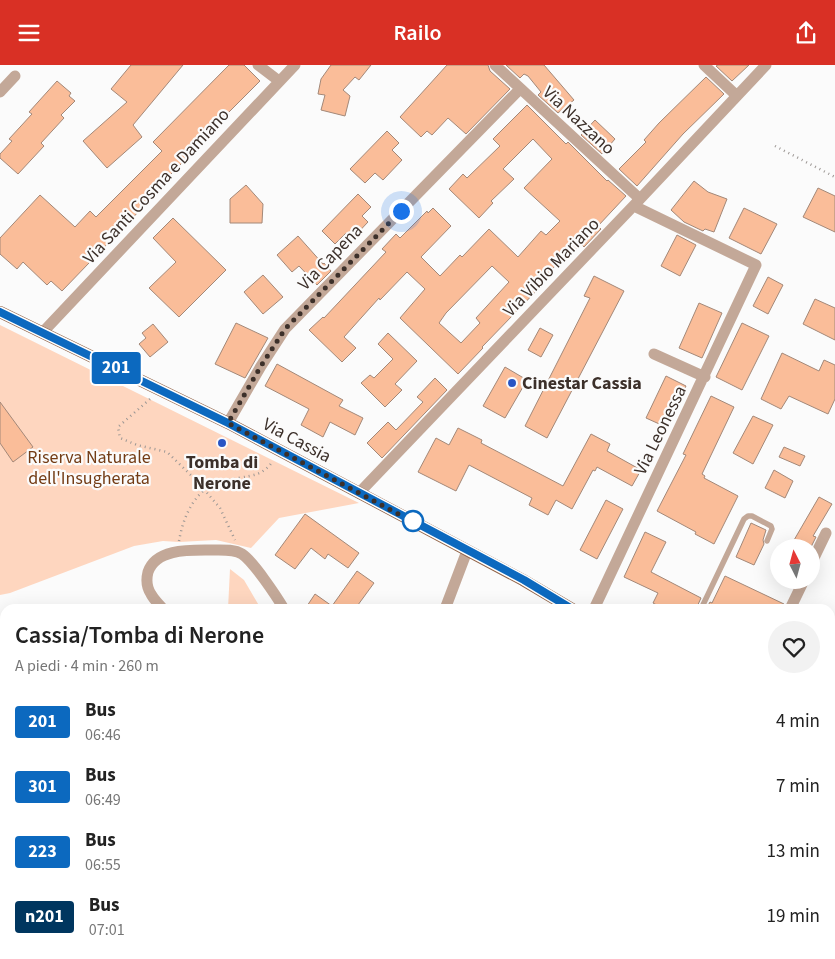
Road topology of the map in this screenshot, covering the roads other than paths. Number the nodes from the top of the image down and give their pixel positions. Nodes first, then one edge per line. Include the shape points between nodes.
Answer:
1 (258, 65) edge
2 (294, 65) edge
3 (495, 65) edge
4 (704, 65) edge
5 (766, 65) edge
6 (15, 76) dead end
7 (279, 81) junction
8 (520, 89) junction
9 (0, 92) edge
10 (737, 96) junction
11 (637, 203) junction
12 (756, 265) joint
13 (0, 312) edge
14 (43, 332) junction
15 (654, 354) dead end
16 (705, 377) junction
17 (228, 423) junction
18 (359, 493) junction
19 (826, 533) dead end
20 (767, 541) dead end
21 (820, 545) edge
22 (467, 551) junction
23 (800, 589) edge
24 (159, 604) edge
25 (281, 604) edge
26 (447, 604) edge
27 (564, 604) edge
28 (596, 604) edge
29 (703, 604) edge
30 (792, 604) edge

1 - 7 street
2 - 7 street, Via Santi Cosma e Damiano
3 - 8 street, Via Nazzano
4 - 10 street
5 - 10 street, Via Vibio Mariano
6 - 9 street
7 - 14 street, Via Santi Cosma e Damiano
8 - 11 street, Via Nazzano
8 - 17 street, Via Capena via 290,324
10 - 11 street, Via Vibio Mariano
11 - 12 street, Via Nazzano
11 - 18 street, Via Vibio Mariano
12 - 16 street, Via Leonessa
13 - 14 main road, Via Cassia
14 - 17 main road, Via Cassia
15 - 16 street
16 - 28 street, Via Leonessa
17 - 18 main road, Via Cassia
18 - 22 main road, Via Cassia
19 - 21 street
20 - 29 lane via 771,526 752,516 744,519
22 - 26 street
22 - 27 main road, Via Cassia
23 - 30 street
24 - 25 street via 149,592 147,574 160,557 184,551 241,553

